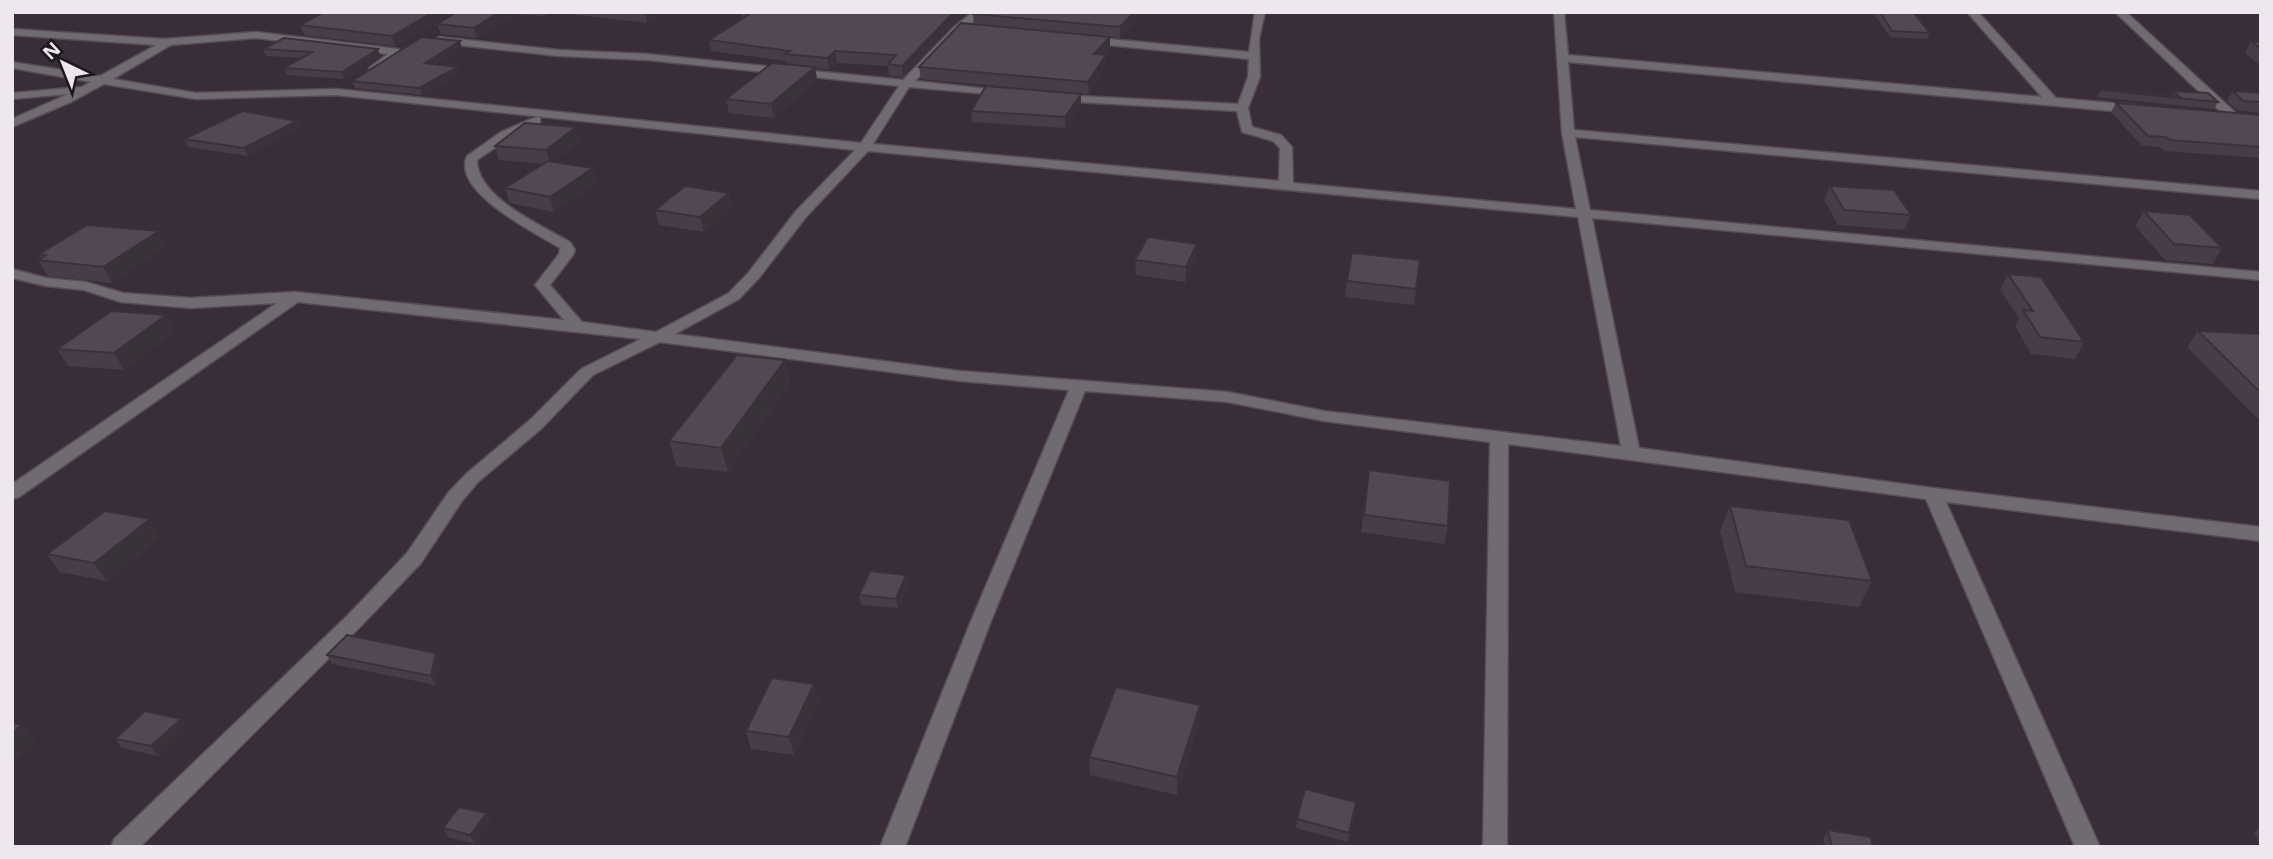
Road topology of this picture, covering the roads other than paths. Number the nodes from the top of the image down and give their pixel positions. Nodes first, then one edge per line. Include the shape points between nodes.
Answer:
1 (980, 12) edge
2 (1260, 12) edge
3 (1559, 12) edge
4 (1972, 12) edge
5 (2120, 12) edge
6 (958, 29) junction
7 (971, 30) edge
8 (12, 32) edge
9 (432, 33) dead end
10 (1079, 40) edge
11 (170, 41) junction
12 (411, 45) edge
13 (398, 51) junction
14 (1255, 56) junction
15 (1564, 58) junction
16 (12, 65) edge
17 (104, 80) junction
18 (905, 85) junction
19 (86, 89) junction
20 (337, 92) junction
21 (1014, 95) edge
22 (12, 96) edge
23 (1041, 97) edge
24 (2053, 102) junction
25 (1242, 108) junction
26 (2150, 110) edge
27 (2206, 114) edge
28 (549, 116) junction
29 (2233, 117) junction
30 (2247, 118) edge
31 (12, 123) edge
32 (1568, 132) junction
33 (865, 147) junction
34 (1286, 187) junction
35 (2261, 195) edge
36 (1584, 215) junction
37 (12, 273) edge
38 (2261, 276) edge
39 (295, 298) junction
40 (577, 326) junction
41 (655, 338) junction
42 (1079, 386) junction
43 (1499, 437) junction
44 (1631, 453) junction
45 (12, 494) edge
46 (1933, 494) junction
47 (2261, 534) edge
48 (123, 847) edge
49 (892, 847) edge
50 (1495, 847) edge
51 (2088, 847) edge

1 - 6 street
2 - 14 street
3 - 15 street
4 - 24 street
5 - 29 street
6 - 7 street
6 - 18 street
8 - 11 street
9 - 18 street via 559,54 646,57
10 - 14 street
11 - 13 street via 287,37
11 - 17 street
12 - 13 street
13 - 20 street
14 - 25 street via 1254,77
15 - 24 street
15 - 32 street
16 - 17 street
17 - 19 street
17 - 20 street via 196,96
18 - 21 street
18 - 33 street
19 - 22 street
19 - 31 street
20 - 28 street
23 - 25 street
24 - 26 street
25 - 34 street via 1245,129 1276,138 1286,147
27 - 29 street
28 - 33 street
28 - 40 street via 491,144 470,164 472,174 498,206 565,245 566,255 542,285
29 - 30 street
32 - 35 street
32 - 36 street
33 - 34 street
33 - 41 street via 801,214 734,296
34 - 36 street
36 - 38 street
36 - 44 street
37 - 39 street via 121,297 163,301
39 - 40 street
39 - 45 street
40 - 41 street
41 - 42 street
41 - 48 street via 587,372 536,424 472,478 414,558
42 - 43 street via 1228,397 1324,416
42 - 49 street
43 - 44 street
43 - 50 street
44 - 46 street
46 - 47 street
46 - 51 street

